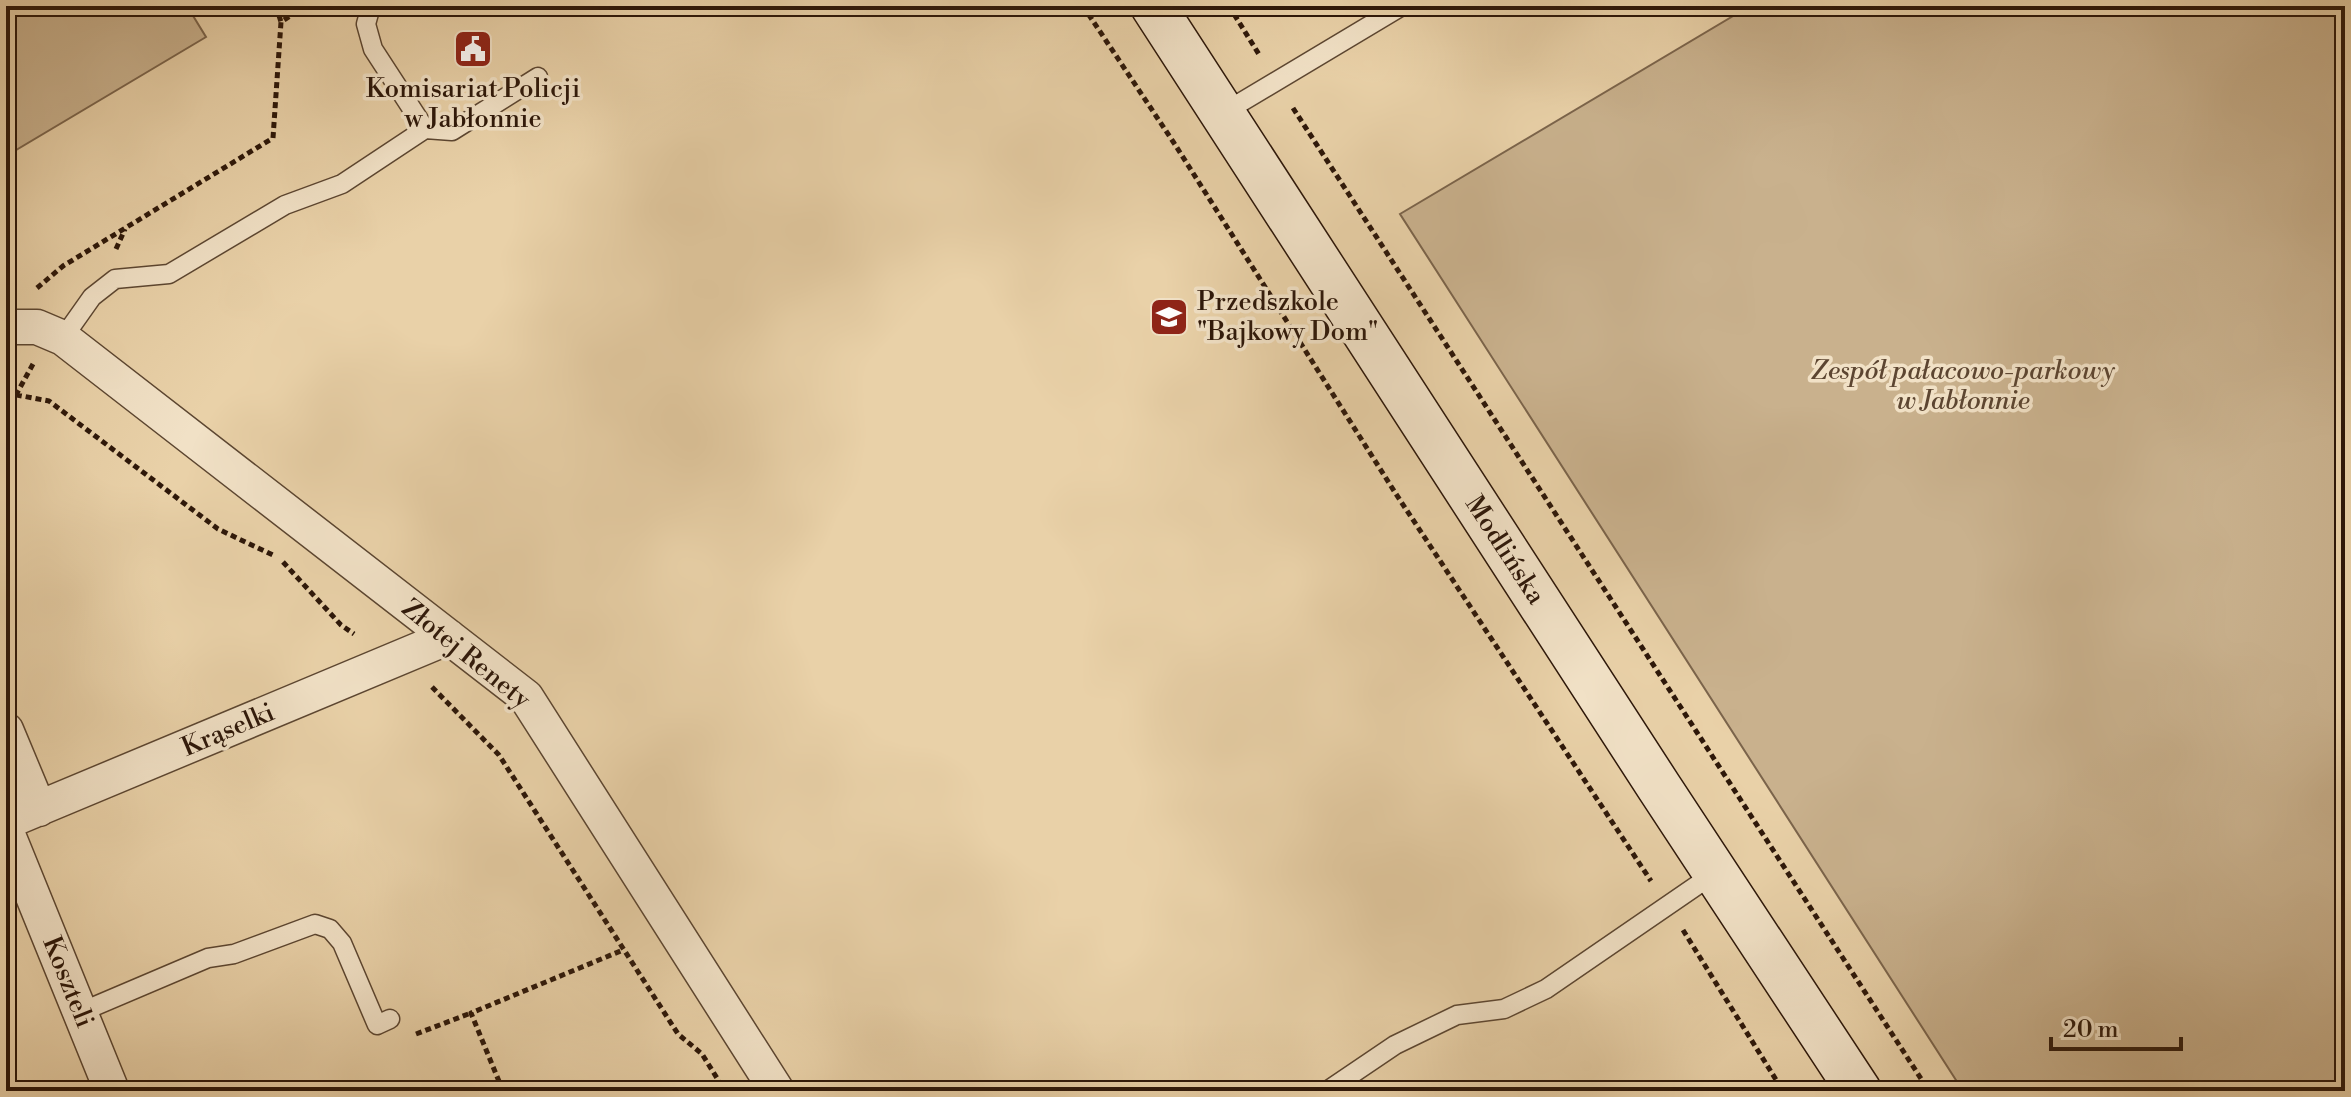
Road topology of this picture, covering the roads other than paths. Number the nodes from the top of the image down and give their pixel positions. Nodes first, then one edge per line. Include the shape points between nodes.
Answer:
1 (371, 6) edge
2 (1153, 6) edge
3 (1402, 6) edge
4 (538, 77) dead end
5 (1223, 113) junction
6 (425, 129) junction
7 (6, 327) edge
8 (70, 344) junction
9 (449, 637) junction
10 (6, 730) edge
11 (39, 809) junction
12 (6, 822) edge
13 (6, 830) edge
14 (1715, 873) junction
15 (81, 1012) junction
16 (390, 1019) road end
17 (112, 1091) edge
18 (777, 1091) edge
19 (1327, 1091) edge
20 (1859, 1091) edge

1 - 6 lane via 366,24 373,49
2 - 5 main road, Modlińska
3 - 5 lane
4 - 6 lane via 452,131
5 - 14 main road, Modlińska
6 - 8 lane via 342,184 285,205 169,274 115,279 92,297
7 - 8 street via 37,327
8 - 9 street, Złotej Renety
9 - 11 street, Krąselki
9 - 18 street, Złotej Renety via 535,709
10 - 11 street
11 - 12 street, Krąselki
13 - 15 street, Koszteli
14 - 19 lane via 1546,989 1504,1009 1457,1015 1395,1045
14 - 20 main road, Modlińska
15 - 16 lane via 208,958 234,954 315,924 330,929 342,943 377,1025
15 - 17 street, Koszteli

